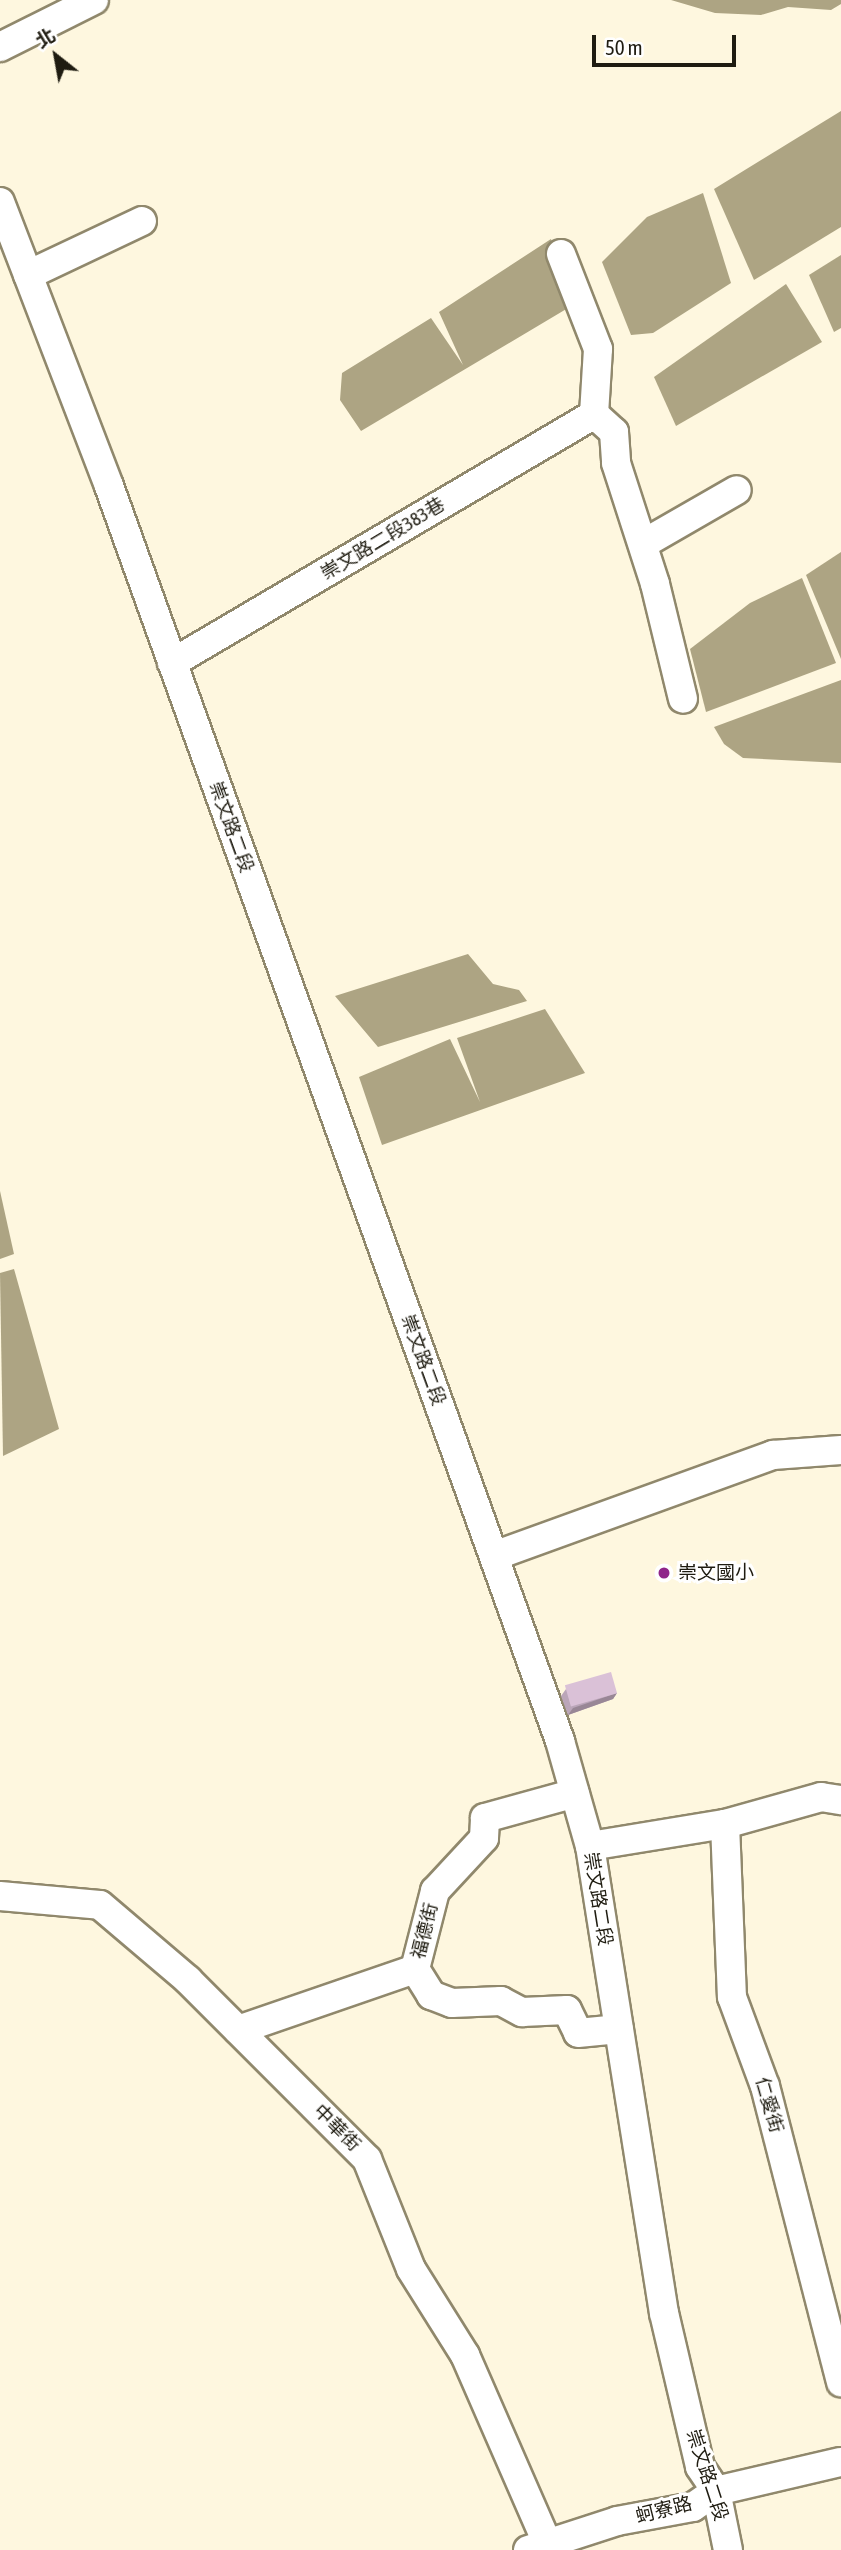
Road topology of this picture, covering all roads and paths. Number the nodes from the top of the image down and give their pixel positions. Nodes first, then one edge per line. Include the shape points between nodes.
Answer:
1 (94, 0) edge
2 (0, 47) edge
3 (0, 202) edge
4 (142, 221) dead end
5 (561, 254) dead end
6 (28, 275) junction
7 (594, 414) junction
8 (737, 490) dead end
9 (643, 544) junction
10 (172, 663) junction
11 (683, 699) dead end
12 (841, 1450) edge
13 (494, 1556) junction
14 (575, 1793) junction
15 (841, 1800) edge
16 (725, 1824) junction
17 (590, 1846) junction
18 (0, 1896) edge
19 (415, 1969) junction
20 (619, 2029) junction
21 (238, 2030) junction
22 (841, 2382) edge
23 (841, 2462) edge
24 (716, 2491) junction
25 (537, 2547) edge
26 (728, 2550) edge

1 - 2 street
3 - 6 street, 崇文路二段
4 - 6 street
5 - 7 street via 598,349
6 - 10 street, 崇文路二段
7 - 9 street via 614,432 616,463
7 - 10 street, 崇文路二段383巷
8 - 9 street
9 - 11 street
10 - 13 street, 崇文路二段
12 - 13 street via 773,1455
13 - 14 street, 崇文路二段
14 - 17 street, 崇文路二段
14 - 19 street, 福德街 via 485,1818 484,1838 435,1891
15 - 16 street via 821,1797
16 - 17 street
16 - 22 street, 仁愛街 via 732,1997 765,2086
17 - 20 street, 崇文路二段
18 - 21 street, 中華街 via 100,1905
19 - 20 street via 431,1995 452,2003 501,2001 522,2012 567,2010 578,2033
19 - 21 street, 福德街
20 - 24 street, 崇文路二段 via 664,2312 700,2467
21 - 25 street, 中華街 via 368,2159 411,2269 465,2355
23 - 24 street, 蚵寮路
24 - 25 street, 蚵寮路 via 693,2507 617,2521
24 - 26 street, 崇文路二段

